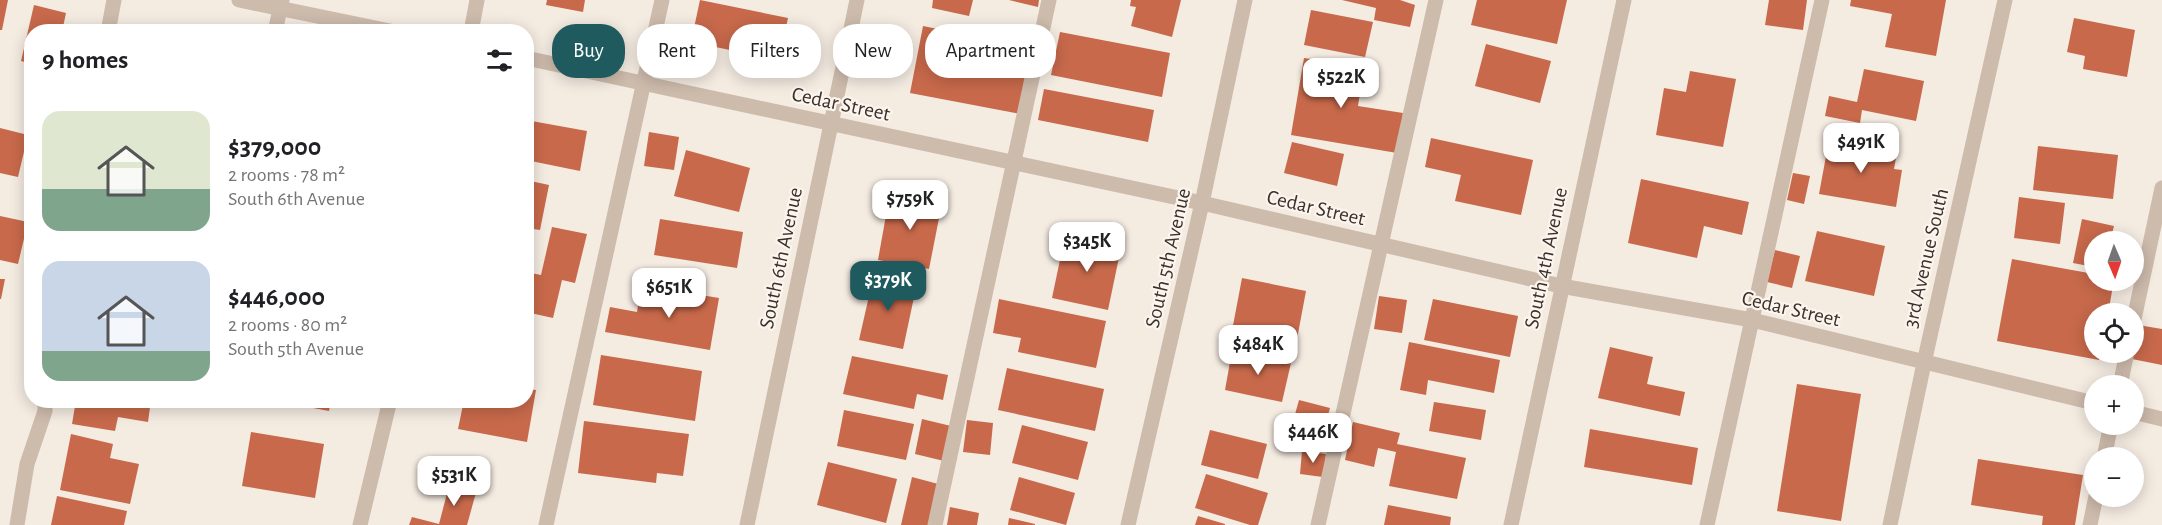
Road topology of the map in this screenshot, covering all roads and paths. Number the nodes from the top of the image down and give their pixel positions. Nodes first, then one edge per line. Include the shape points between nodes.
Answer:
1 (114, 0) edge
2 (238, 0) edge
3 (477, 0) edge
4 (662, 0) edge
5 (857, 0) edge
6 (1049, 0) edge
7 (1245, 0) edge
8 (1436, 0) edge
9 (1624, 0) edge
10 (1822, 0) edge
11 (2005, 0) edge
12 (281, 4) edge
13 (110, 24) edge
14 (277, 24) edge
15 (362, 24) edge
16 (472, 24) edge
17 (534, 60) edge
18 (643, 83) junction
19 (831, 123) junction
20 (1012, 163) junction
21 (2162, 188) edge
22 (1202, 204) junction
23 (1382, 244) junction
24 (1561, 286) junction
25 (2137, 303) edge
26 (1752, 320) junction
27 (1924, 363) junction
28 (2084, 401) edge
29 (45, 408) edge
30 (388, 408) edge
31 (2144, 415) edge
32 (2162, 419) edge
33 (2094, 507) edge
34 (16, 525) edge
35 (360, 525) edge
36 (546, 525) edge
37 (747, 525) edge
38 (935, 525) edge
39 (1128, 525) edge
40 (1318, 525) edge
41 (1511, 525) edge
42 (1707, 525) edge
43 (1890, 525) edge
44 (2090, 525) edge

1 - 13 street
2 - 12 street
3 - 16 street
4 - 18 street
5 - 19 street, South 6th Avenue
6 - 20 street
7 - 22 street, South 5th Avenue
8 - 23 street
9 - 24 street, South 4th Avenue
10 - 26 street
11 - 27 street, 3rd Avenue South
12 - 14 street
12 - 15 street
17 - 18 street, Cedar Street
18 - 19 street, Cedar Street
18 - 36 street
19 - 20 street, Cedar Street
19 - 37 street, South 6th Avenue
20 - 22 street, Cedar Street
20 - 38 street
21 - 25 street
22 - 23 street, Cedar Street
22 - 39 street, South 5th Avenue
23 - 24 street, Cedar Street
23 - 40 street
24 - 26 street, Cedar Street
24 - 41 street, South 4th Avenue
26 - 27 street, Cedar Street
26 - 42 street
27 - 28 street, Cedar Street
27 - 43 street, 3rd Avenue South
29 - 34 street via 27,464
30 - 35 street
31 - 32 street
33 - 44 street

